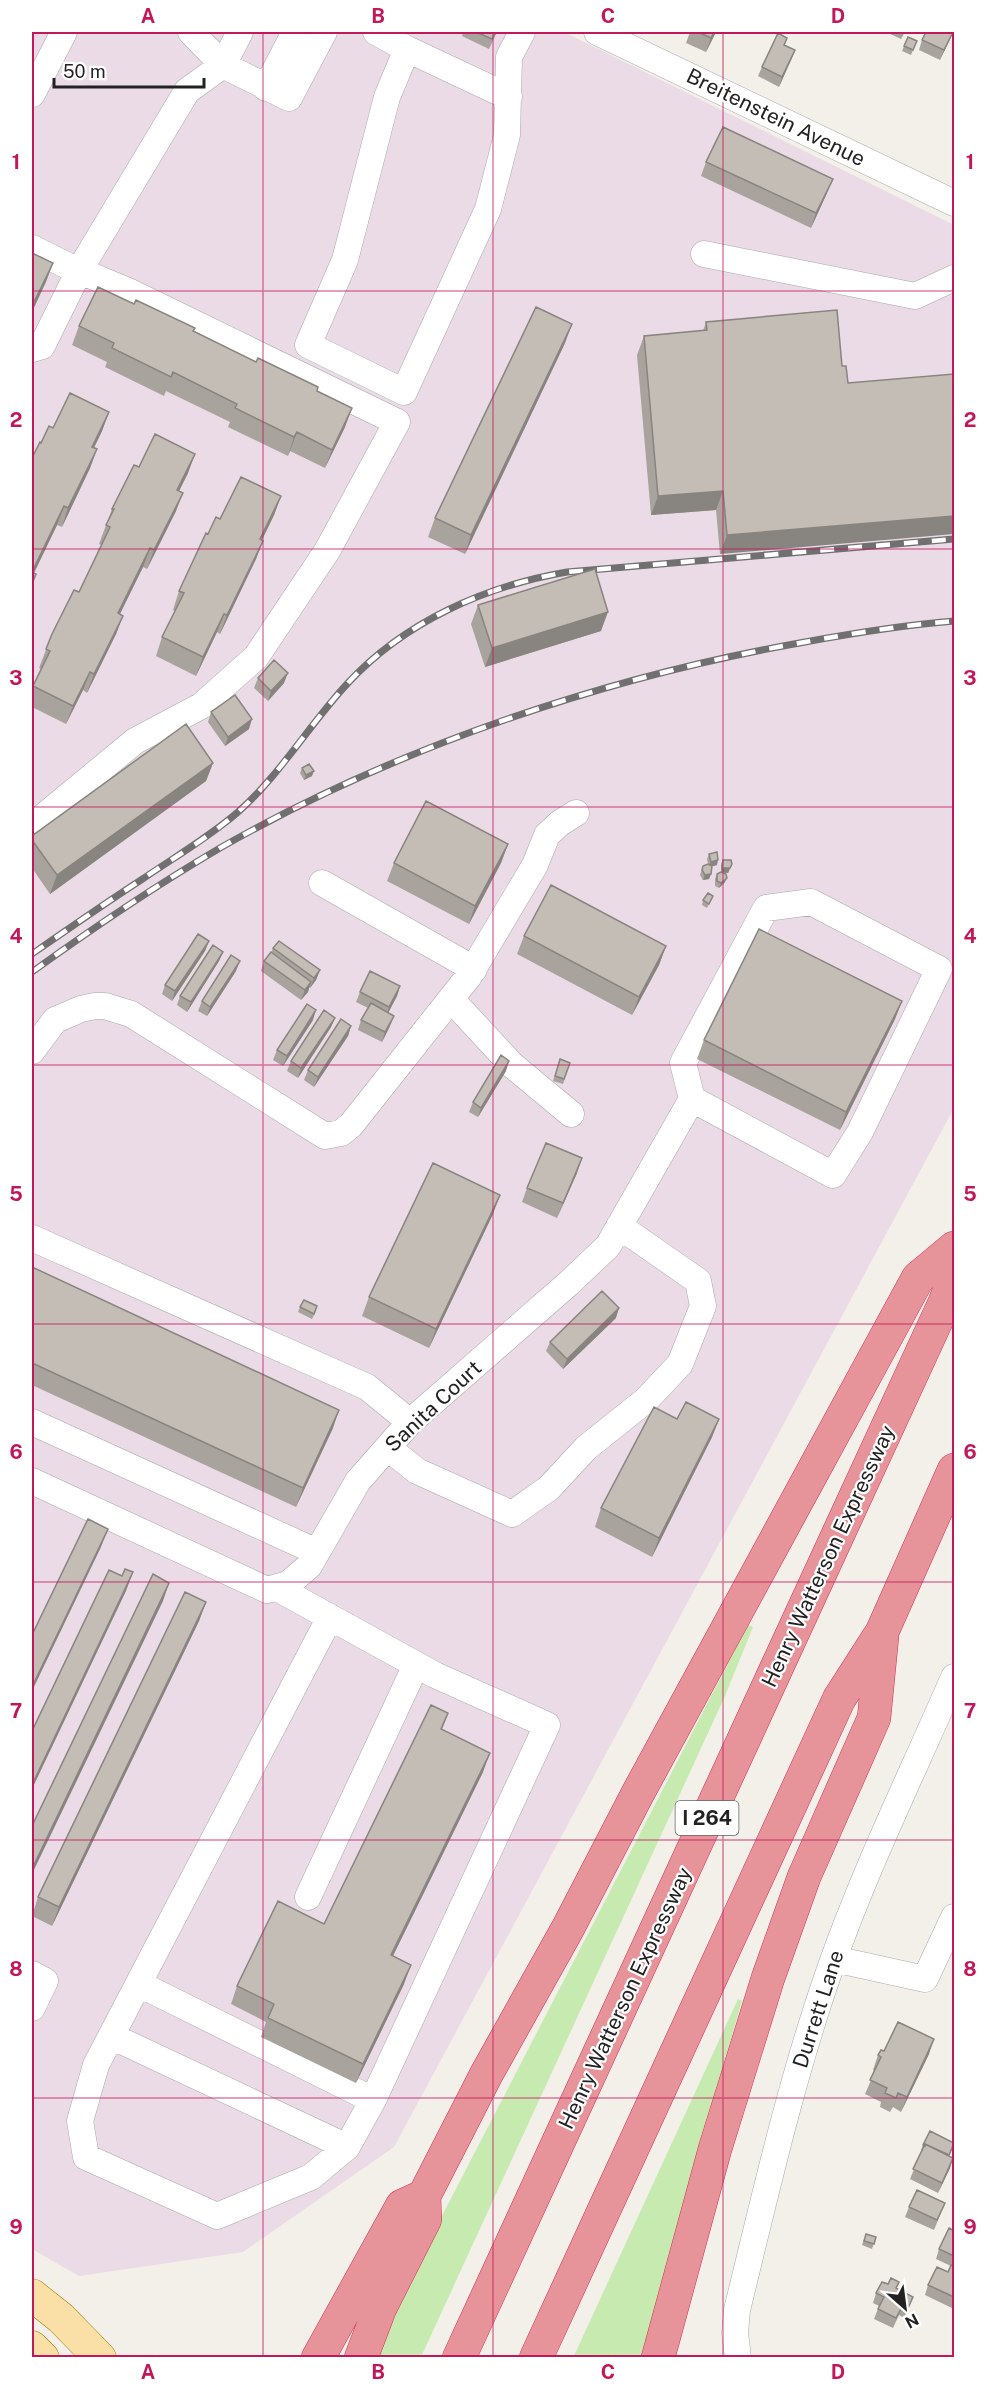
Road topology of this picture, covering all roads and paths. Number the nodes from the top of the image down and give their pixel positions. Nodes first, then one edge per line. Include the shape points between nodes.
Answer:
1 (64, 32) edge
2 (191, 32) edge
3 (240, 32) edge
4 (295, 32) edge
5 (324, 32) edge
6 (376, 32) edge
7 (522, 32) edge
8 (597, 32) edge
9 (407, 49) junction
10 (223, 65) junction
11 (266, 88) junction
12 (32, 94) edge
13 (508, 97) junction
14 (954, 203) edge
15 (32, 248) edge
16 (704, 254) dead end
17 (80, 271) junction
18 (954, 278) edge
19 (32, 349) edge
20 (404, 392) junction
21 (397, 422) junction
22 (576, 813) dead end
23 (32, 826) edge
24 (322, 883) dead end
25 (474, 969) junction
26 (451, 999) junction
27 (32, 1051) edge
28 (692, 1099) junction
29 (571, 1114) dead end
30 (619, 1226) junction
31 (32, 1238) edge
32 (954, 1248) edge
33 (954, 1278) edge
34 (32, 1422) edge
35 (410, 1422) junction
36 (388, 1448) junction
37 (954, 1470) edge
38 (32, 1481) edge
39 (317, 1552) junction
40 (277, 1588) junction
41 (330, 1617) junction
42 (882, 1632) junction
43 (416, 1665) junction
44 (954, 1677) edge
45 (308, 1898) dead end
46 (954, 1917) edge
47 (834, 1959) junction
48 (32, 1974) edge
49 (139, 1984) junction
50 (32, 2008) edge
51 (111, 2036) junction
52 (373, 2100) junction
53 (347, 2147) junction
54 (424, 2196) junction
55 (32, 2295) edge
56 (32, 2347) edge
57 (43, 2358) edge
58 (100, 2358) edge
59 (318, 2358) edge
60 (361, 2358) edge
61 (459, 2358) edge
62 (536, 2358) edge
63 (658, 2358) edge
64 (738, 2358) edge

1 - 12 street
2 - 10 street
3 - 10 street
4 - 11 street
5 - 11 street via 289,98
6 - 9 street
7 - 13 street via 509,57
8 - 14 street, Breitenstein Avenue
9 - 13 street
9 - 20 street via 387,97 345,261 308,345
10 - 11 street
10 - 17 street via 187,91
13 - 20 street via 507,135 488,209
15 - 17 street
16 - 18 street via 915,296
17 - 19 street via 42,346
17 - 21 street
20 - 21 street
21 - 23 street via 327,551 256,657 201,706 135,741
22 - 25 street via 547,835 535,865
24 - 25 street
25 - 26 street
26 - 27 street via 351,1125 333,1136 325,1136 131,1014 113,1008 95,1006 55,1020
26 - 29 street via 512,1065
28 - 28 street via 683,1063 766,908 810,902 939,969 860,1132 833,1175
28 - 30 street, Sanita Court
30 - 35 street, Sanita Court via 608,1246 569,1283
30 - 36 street via 698,1281 703,1306 680,1364 646,1400 586,1448 549,1488 512,1514 417,1471
31 - 35 street via 367,1387
32 - 54 highway via 918,1278 486,2073
33 - 61 highway, Henry Watterson Expressway / I 264
34 - 39 street
35 - 36 street, Sanita Court
36 - 39 street, Sanita Court via 358,1481
37 - 42 highway
38 - 40 street via 267,1590
39 - 40 street, Sanita Court via 309,1566
40 - 41 street
41 - 43 street
41 - 49 street
42 - 62 highway via 839,1699
42 - 63 highway via 874,1718 804,1877 768,1978 715,2149
43 - 45 street
43 - 52 street via 547,1725
44 - 47 street, Durrett Lane
46 - 47 street via 925,1978
47 - 64 street, Durrett Lane via 790,2097 737,2310
48 - 50 street via 45,1981
49 - 51 street
49 - 52 street
51 - 53 street
51 - 53 street via 96,2065 80,2121 86,2157 217,2216 311,2177
52 - 53 street
54 - 59 highway via 402,2206
54 - 60 highway via 425,2219 380,2308
55 - 58 main road
56 - 57 main road

